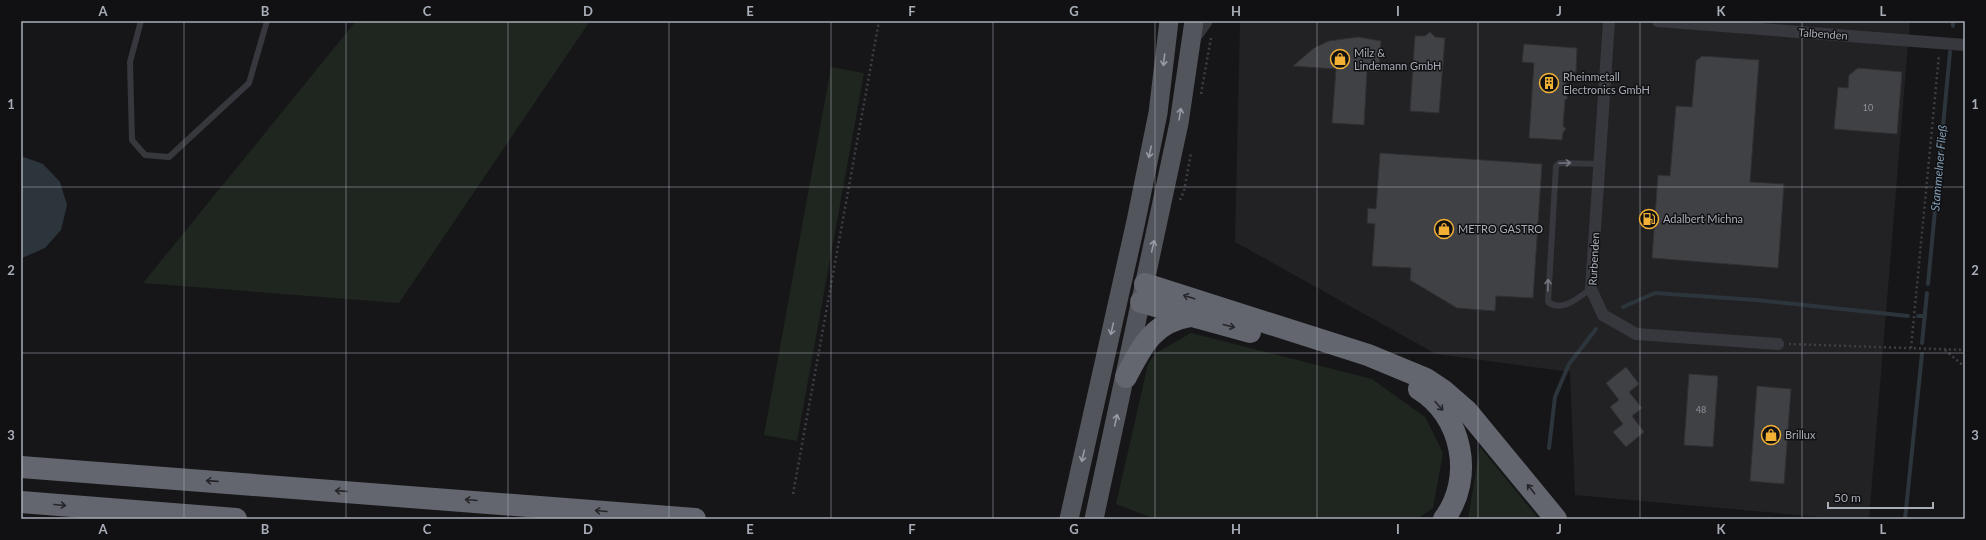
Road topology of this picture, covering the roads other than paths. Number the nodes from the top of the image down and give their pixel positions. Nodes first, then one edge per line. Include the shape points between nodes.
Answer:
1 (141, 21) edge
2 (267, 21) edge
3 (1169, 21) edge
4 (1194, 21) edge
5 (1207, 21) edge
6 (1609, 21) edge
7 (1658, 21) edge
8 (1192, 42) junction
9 (1965, 45) edge
10 (1600, 164) junction
11 (1592, 289) junction
12 (1120, 291) junction
13 (1143, 293) junction
14 (1191, 316) junction
15 (1778, 344) road end
16 (1126, 377) junction
17 (21, 467) edge
18 (21, 502) edge
19 (236, 519) edge
20 (695, 519) edge
21 (1069, 519) edge
22 (1094, 519) edge
23 (1444, 519) edge
24 (1556, 519) edge

1 - 2 lane via 130,62 132,140 145,155 169,157 249,83
3 -> 12 main road via 1158,113
4 - 8 main road
5 - 8 street
6 - 10 street, Rurbenden
7 - 9 street, Talbenden
13 -> 8 main road via 1179,123
10 - 11 street, Rurbenden
11 -> 10 lane via 1563,307 1553,306 1548,302 1556,166 1559,163
11 - 15 street, Rurbenden via 1603,315 1636,334
12 - 13 main road
12 -> 21 main road
13 - 14 highway
13 - 16 main road
24 -> 13 highway via 1467,411 1435,384 1405,369 1354,350
14 - 16 highway via 1171,321 1152,333 1142,345
14 -> 23 highway via 1368,365 1404,380 1429,396 1449,420 1460,452 1459,486 1455,500
22 -> 16 main road
20 -> 17 highway
18 -> 19 highway

